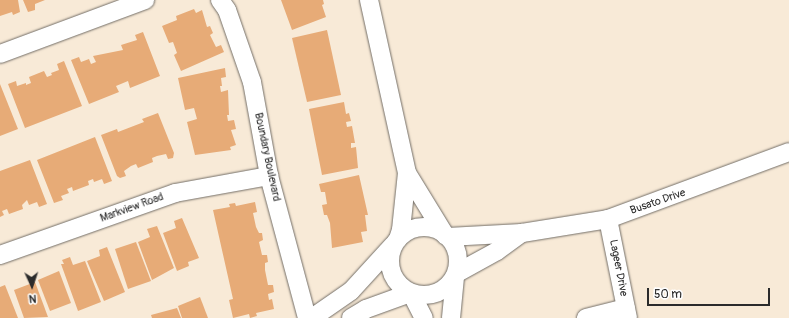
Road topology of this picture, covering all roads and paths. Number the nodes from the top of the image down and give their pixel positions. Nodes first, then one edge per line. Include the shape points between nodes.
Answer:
1 (145, 0) edge
2 (220, 0) edge
3 (369, 0) edge
4 (0, 54) edge
5 (789, 152) edge
6 (407, 173) junction
7 (269, 176) junction
8 (608, 219) junction
9 (522, 233) junction
10 (447, 236) junction
11 (396, 242) junction
12 (0, 256) edge
13 (456, 275) junction
14 (410, 293) junction
15 (627, 313) edge
16 (307, 318) edge
17 (312, 318) edge
18 (352, 318) edge
19 (424, 318) edge
20 (451, 318) edge
21 (586, 318) edge

1 - 4 street
2 - 7 street, Boundary Boulevard via 227,10 252,82
3 - 6 street
5 - 8 street, Busato Drive
6 - 10 street
6 - 11 street via 401,230
7 - 12 street, Markview Road via 175,193
7 - 16 street, Boundary Boulevard
8 - 9 street, Busato Drive
8 - 15 street, Lageer Drive
9 - 10 street, Busato Drive
9 - 13 street, Busato Drive
10 - 11 street via 433,228 422,227 410,230
10 - 13 street via 457,251
11 - 14 street via 390,255 393,278
11 - 17 street via 351,291
13 - 14 street via 443,291 432,295
13 - 20 street
14 - 18 street via 366,309
14 - 19 street
15 - 21 street

